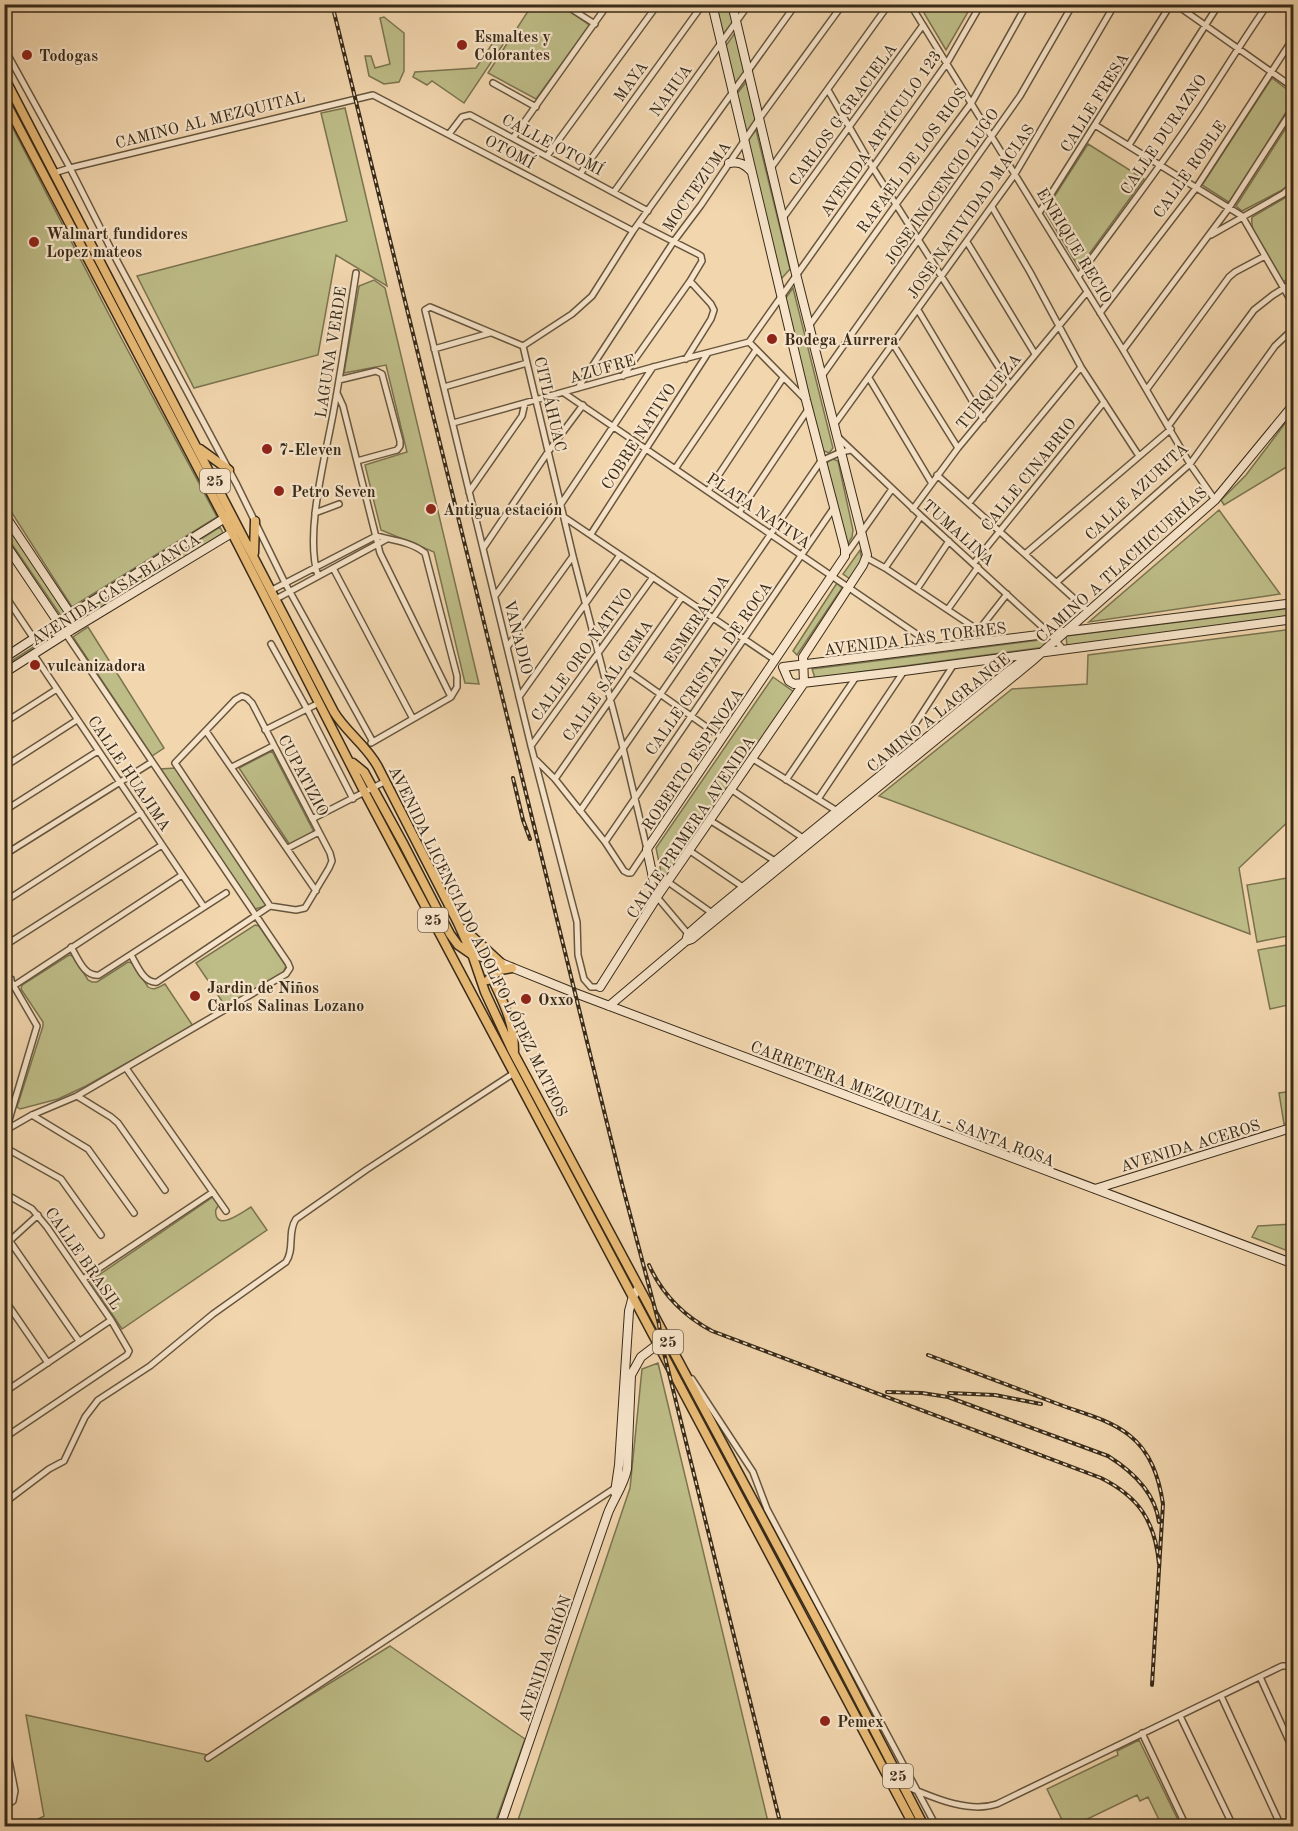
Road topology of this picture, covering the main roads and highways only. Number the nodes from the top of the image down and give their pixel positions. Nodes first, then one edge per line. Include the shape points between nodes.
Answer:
1 (4, 77) edge
2 (5, 100) edge
3 (197, 447) junction
4 (229, 470) road end
5 (255, 521) road end
6 (236, 530) junction
7 (254, 557) junction
8 (369, 790) junction
9 (458, 923) junction
10 (472, 954) junction
11 (501, 963) road end
12 (512, 968) road end
13 (459, 971) junction
14 (491, 976) junction
15 (484, 992) junction
16 (514, 1054) junction
17 (914, 1827) edge
18 (924, 1827) edge

1 - 3 main road, AVENIDA LICENCIADO ADOLFO LÓPEZ MATEOS / 25
2 - 6 main road, AVENIDA LICENCIADO ADOLFO LÓPEZ MATEOS / 25 via 224,518
3 - 4 main road
3 - 6 main road, AVENIDA LICENCIADO ADOLFO LÓPEZ MATEOS / 25 via 232,513
5 - 7 main road
6 - 7 main road, AVENIDA LICENCIADO ADOLFO LÓPEZ MATEOS / 25
6 - 8 main road, AVENIDA LICENCIADO ADOLFO LÓPEZ MATEOS / 25 via 319,703 349,760 363,772
7 - 9 main road, AVENIDA LICENCIADO ADOLFO LÓPEZ MATEOS / 25 via 336,716 369,745
8 - 10 main road via 450,934
8 - 13 main road, AVENIDA LICENCIADO ADOLFO LÓPEZ MATEOS / 25
9 - 10 main road, AVENIDA LICENCIADO ADOLFO LÓPEZ MATEOS / 25
9 - 11 main road
10 - 13 main road
10 - 15 main road, AVENIDA LICENCIADO ADOLFO LÓPEZ MATEOS / 25
12 - 14 main road
13 - 17 main road, AVENIDA LICENCIADO ADOLFO LÓPEZ MATEOS / 25
14 - 15 main road
14 - 16 main road via 510,1018
15 - 16 main road, AVENIDA LICENCIADO ADOLFO LÓPEZ MATEOS / 25
16 - 18 main road, AVENIDA LICENCIADO ADOLFO LÓPEZ MATEOS / 25

